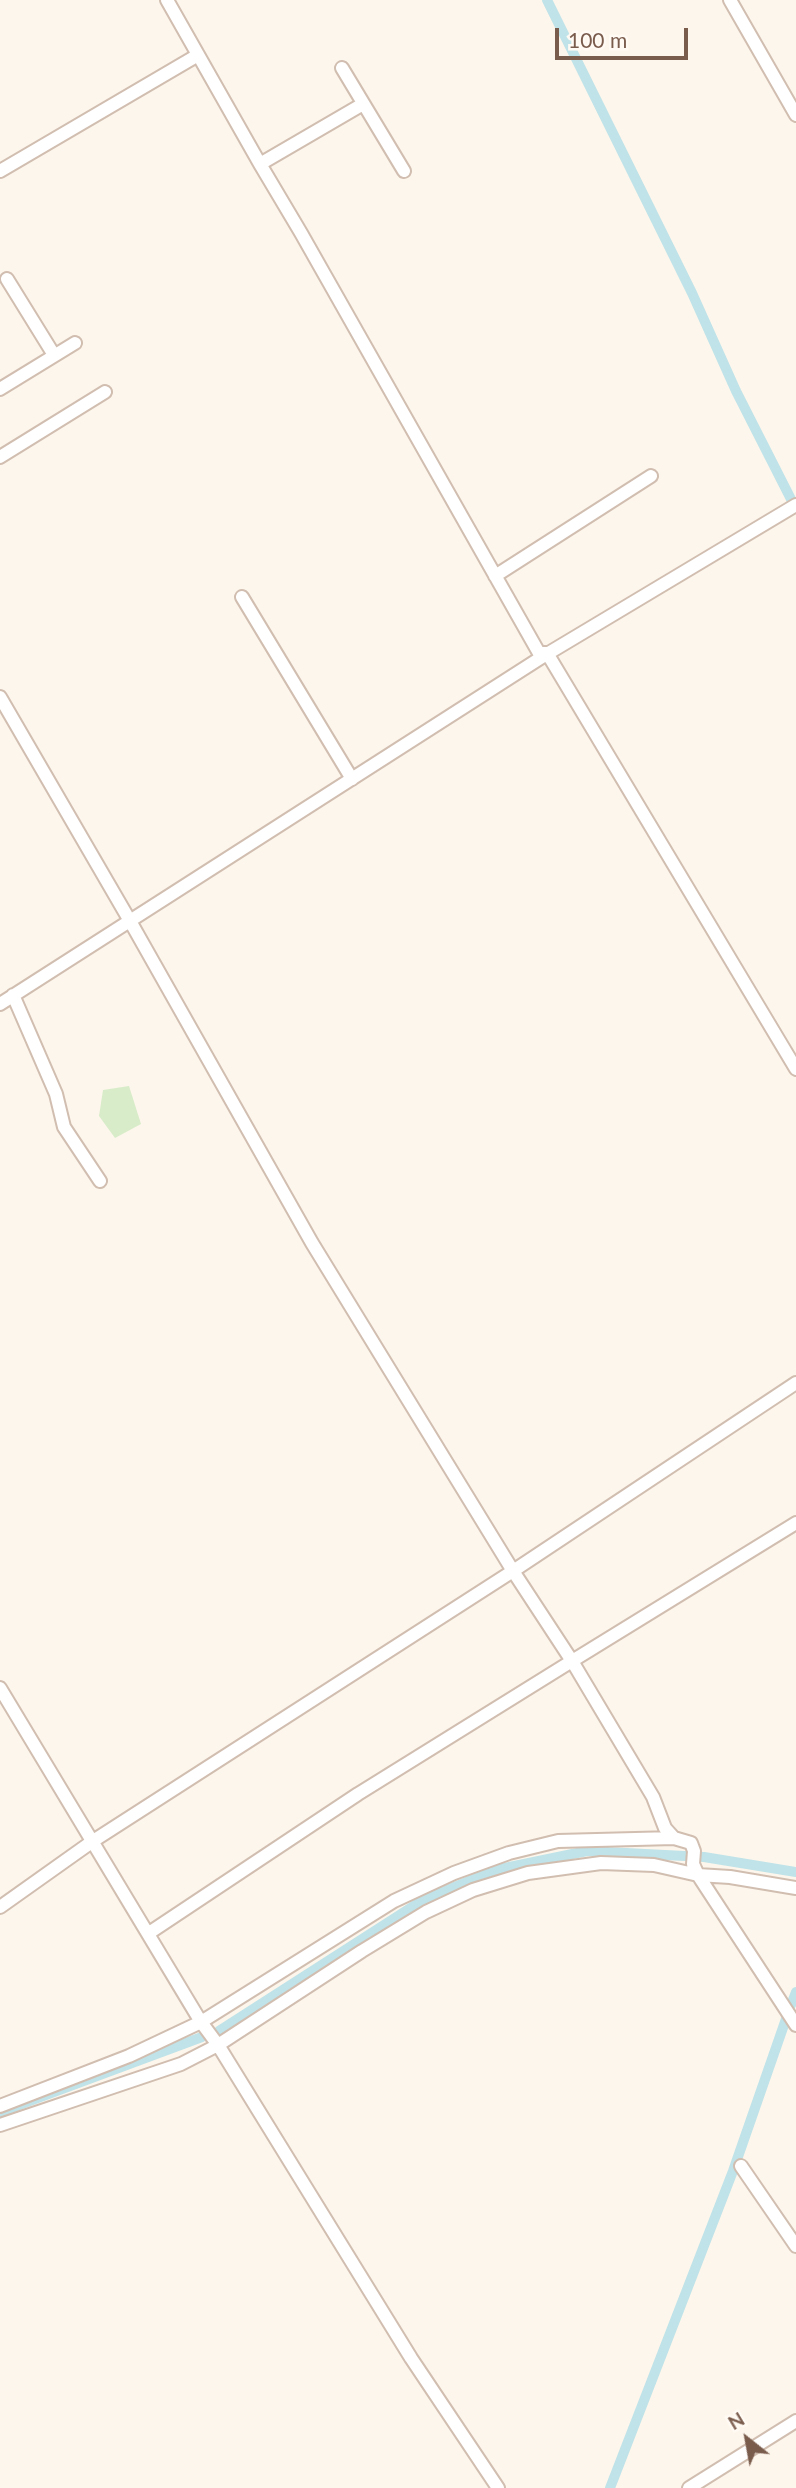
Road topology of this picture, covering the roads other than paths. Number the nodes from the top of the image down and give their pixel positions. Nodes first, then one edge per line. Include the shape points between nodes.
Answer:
1 (167, 0) edge
2 (730, 0) edge
3 (198, 55) junction
4 (342, 68) dead end
5 (363, 104) junction
6 (796, 116) edge
7 (260, 164) junction
8 (0, 171) edge
9 (404, 171) dead end
10 (8, 279) dead end
11 (75, 343) dead end
12 (54, 355) junction
13 (0, 389) edge
14 (105, 392) dead end
15 (0, 457) edge
16 (651, 476) dead end
17 (791, 508) edge
18 (495, 576) junction
19 (242, 597) dead end
20 (547, 653) junction
21 (0, 697) edge
22 (352, 779) junction
23 (130, 921) junction
24 (13, 995) junction
25 (0, 1004) edge
26 (796, 1069) edge
27 (100, 1181) dead end
28 (796, 1383) edge
29 (796, 1523) edge
30 (513, 1571) junction
31 (572, 1661) junction
32 (0, 1688) edge
33 (674, 1839) junction
34 (93, 1841) junction
35 (696, 1870) junction
36 (796, 1888) edge
37 (0, 1907) edge
38 (149, 1933) junction
39 (201, 2022) junction
40 (796, 2025) edge
41 (218, 2045) junction
42 (0, 2106) edge
43 (0, 2125) edge
44 (740, 2166) dead end
45 (796, 2246) edge
46 (796, 2421) edge
47 (498, 2488) edge
48 (689, 2488) edge

1 - 3 street
2 - 6 street
3 - 7 street
3 - 8 street
4 - 5 street
5 - 7 street
5 - 9 street
7 - 18 street
10 - 12 street
11 - 12 street
12 - 13 street
14 - 15 street
16 - 18 street
17 - 20 street
18 - 20 street via 539,653
19 - 22 street
20 - 22 street
20 - 26 street
21 - 23 street
22 - 23 street
23 - 24 street
23 - 30 street via 312,1243
24 - 25 street
24 - 27 street via 56,1094 64,1127
28 - 30 street
29 - 31 street
30 - 31 street
30 - 34 street
31 - 33 street
31 - 38 street via 358,1794
32 - 34 street
33 - 35 street via 691,1843
33 - 39 street via 558,1841 454,1872 394,1901
34 - 37 street
34 - 38 street
35 - 36 street
35 - 40 street
35 - 41 street via 601,1863 528,1873 473,1890 426,1912
38 - 39 street
39 - 41 street
39 - 42 street via 129,2056
41 - 43 street via 181,2064
41 - 47 street via 411,2358
44 - 45 street
46 - 48 street

